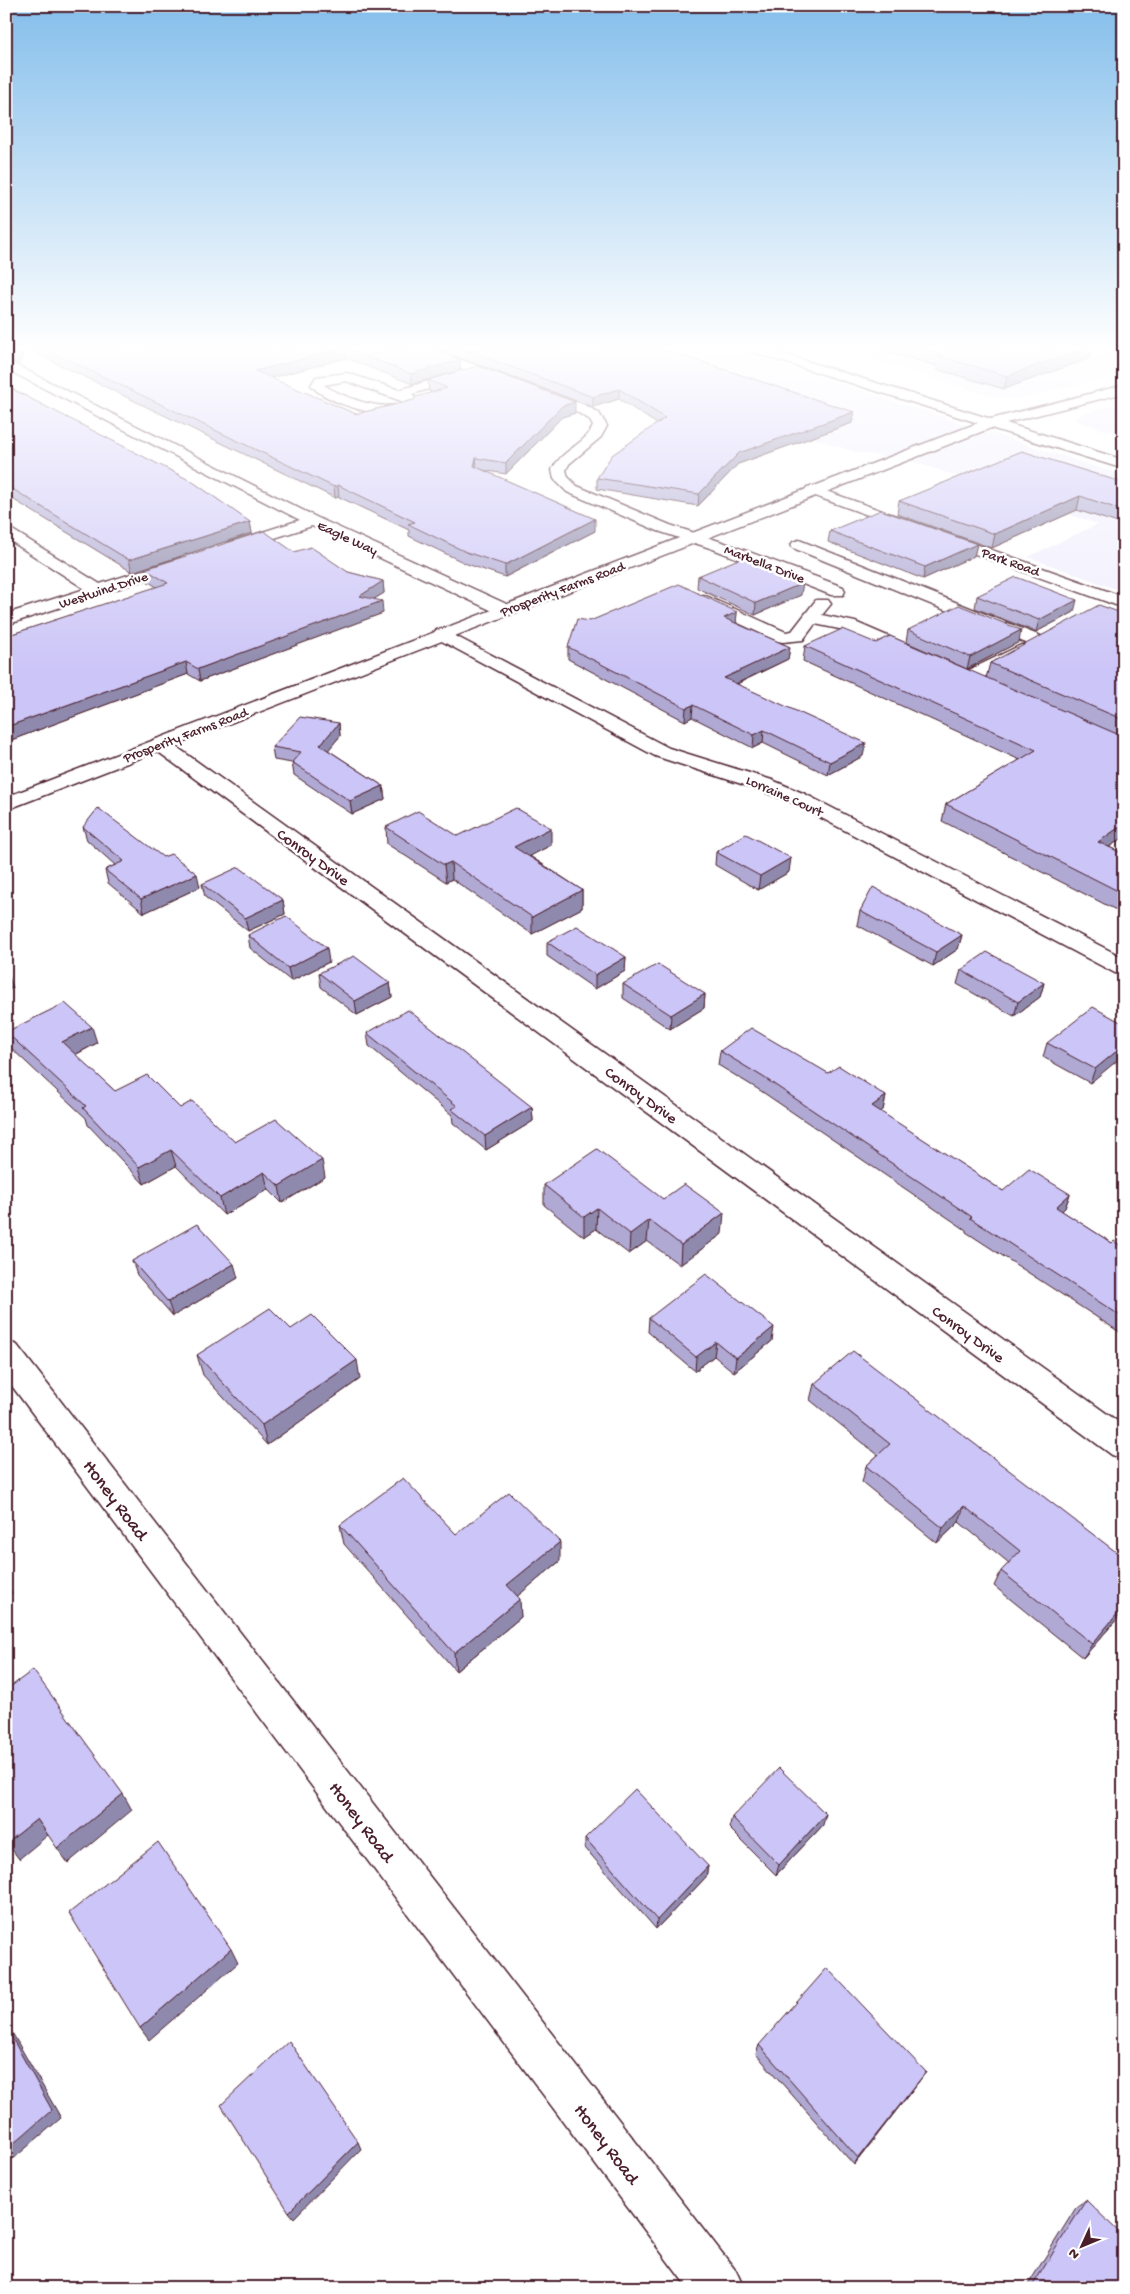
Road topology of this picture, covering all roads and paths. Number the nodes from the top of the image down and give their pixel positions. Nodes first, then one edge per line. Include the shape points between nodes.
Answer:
1 (186, 456) edge
2 (570, 456) edge
3 (903, 456) edge
4 (1096, 456) edge
5 (1124, 465) edge
6 (812, 490) junction
7 (313, 521) junction
8 (714, 529) junction
9 (6, 531) edge
10 (692, 537) junction
11 (799, 545) dead end
12 (216, 552) edge
13 (198, 558) edge
14 (872, 575) junction
15 (853, 584) junction
16 (98, 590) junction
17 (837, 591) junction
18 (687, 592) edge
19 (1119, 601) edge
20 (1099, 608) edge
21 (505, 610) junction
22 (811, 618) junction
23 (6, 620) edge
24 (442, 634) junction
25 (934, 663) edge
26 (951, 671) edge
27 (968, 678) junction
28 (986, 686) edge
29 (160, 744) junction
30 (6, 804) edge
31 (1124, 968) edge
32 (6, 1354) edge
33 (1124, 1445) edge
34 (719, 2288) edge

1 - 7 street, Eagle Way
2 - 10 street, Marbella Drive via 562,462 559,473 565,484 582,494
3 - 6 street, Prosperity Farms Road
4 - 5 street
6 - 8 street, Prosperity Farms Road
6 - 19 street, Park Road
7 - 12 street
7 - 21 street, Eagle Way
8 - 10 street, Prosperity Farms Road
8 - 15 street, Marbella Drive
9 - 16 street
10 - 17 street, Marbella Drive
10 - 21 street, Prosperity Farms Road
11 - 14 street, Marbella Drive
13 - 16 street, Westwind Drive
14 - 15 street
14 - 27 street, Marbella Drive via 1045,637
15 - 17 street
16 - 23 street, Westwind Drive
17 - 22 street via 830,594
18 - 22 street via 784,637 797,636
19 - 20 street
21 - 24 street, Prosperity Farms Road
22 - 25 street via 848,626
24 - 29 street, Prosperity Farms Road
24 - 31 street, Lorraine Court via 662,752 760,782 798,798
26 - 27 street
27 - 28 street
29 - 30 street, Prosperity Farms Road
29 - 33 street, Conroy Drive
32 - 34 street, Honey Road

